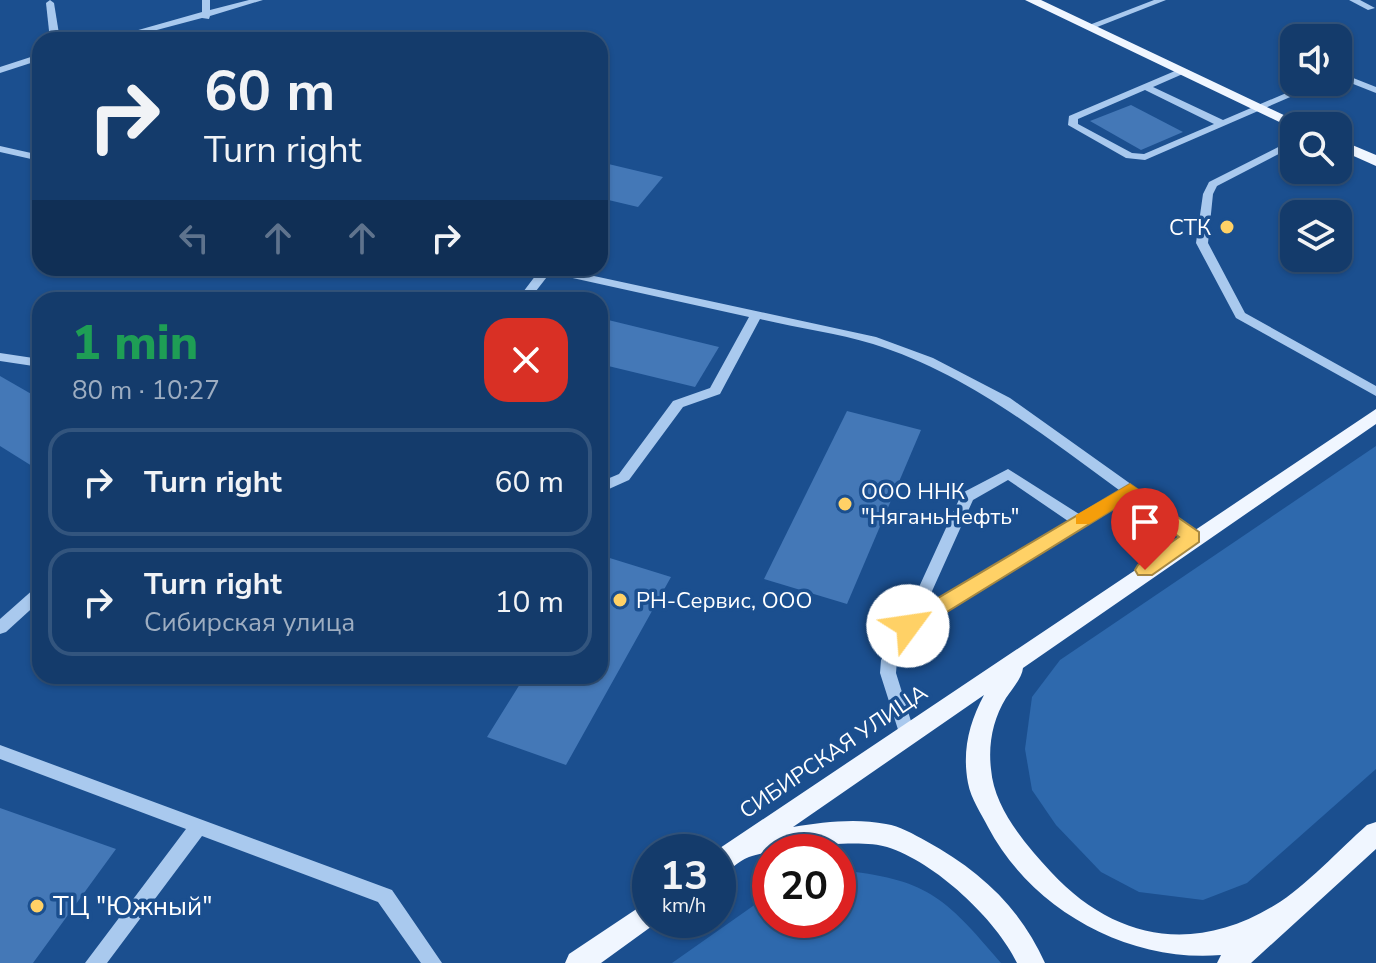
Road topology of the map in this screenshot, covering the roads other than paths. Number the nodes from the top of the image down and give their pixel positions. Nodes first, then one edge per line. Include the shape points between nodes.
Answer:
1 (206, 0) edge
2 (259, 0) edge
3 (1031, 0) edge
4 (1162, 0) edge
5 (1353, 0) edge
6 (50, 3) dead end
7 (1374, 8) edge
8 (206, 17) junction
9 (1089, 27) junction
10 (54, 32) edge
11 (142, 32) edge
12 (32, 60) edge
13 (0, 70) edge
14 (1182, 71) junction
15 (1352, 81) edge
16 (1146, 87) junction
17 (1376, 90) edge
18 (1287, 96) edge
19 (1261, 107) junction
20 (1280, 116) edge
21 (1223, 124) junction
22 (0, 149) edge
23 (1280, 149) edge
24 (1352, 149) edge
25 (32, 156) edge
26 (1374, 158) edge
27 (576, 276) edge
28 (756, 315) junction
29 (0, 357) edge
30 (32, 362) edge
31 (1376, 392) edge
32 (1376, 415) edge
33 (608, 484) edge
34 (1130, 490) junction
35 (1080, 522) junction
36 (1193, 537) junction
37 (32, 599) edge
38 (908, 626) junction
39 (0, 628) edge
40 (1025, 654) junction
41 (907, 734) junction
42 (0, 752) edge
43 (199, 826) junction
44 (1376, 833) edge
45 (741, 848) junction
46 (736, 851) edge
47 (1289, 912) junction
48 (632, 925) edge
49 (95, 963) edge
50 (432, 963) edge
51 (579, 963) edge
52 (1031, 963) edge
53 (1231, 963) edge

1 - 8 lane
2 - 8 lane
3 - 9 main road
4 - 9 lane
5 - 7 lane
6 - 10 lane
8 - 11 lane
9 - 14 main road
12 - 13 lane
14 - 16 lane
14 - 19 main road
15 - 17 lane
16 - 21 lane
16 - 21 lane via 1073,118 1073,125 1130,156 1145,157
18 - 19 lane
19 - 20 main road
19 - 21 lane
22 - 25 lane
23 - 31 lane via 1213,184 1202,243 1240,315
24 - 26 main road
27 - 28 lane
28 - 33 lane via 715,391 678,404 624,477
28 - 34 lane via 876,341 929,361 1005,401
29 - 30 lane
32 - 36 main road, СИБИРСКАЯ УЛИЦА
34 - 35 lane
34 - 36 lane
35 - 38 lane
35 - 38 lane via 1008,474 967,497
36 - 40 main road, СИБИРСКАЯ УЛИЦА
37 - 39 lane
38 - 41 lane via 889,660 888,673
40 - 41 main road, СИБИРСКАЯ УЛИЦА
40 - 47 main road via 990,699 978,743 980,785 1003,834 1039,880 1083,918 1137,942 1190,949 1235,939
41 - 45 main road, СИБИРСКАЯ УЛИЦА
42 - 43 lane
43 - 49 lane
43 - 50 lane via 385,896
44 - 47 main road
45 - 46 main road, СИБИРСКАЯ УЛИЦА
45 - 52 main road via 824,832 889,835 979,890 1005,918
47 - 53 main road
48 - 51 main road

